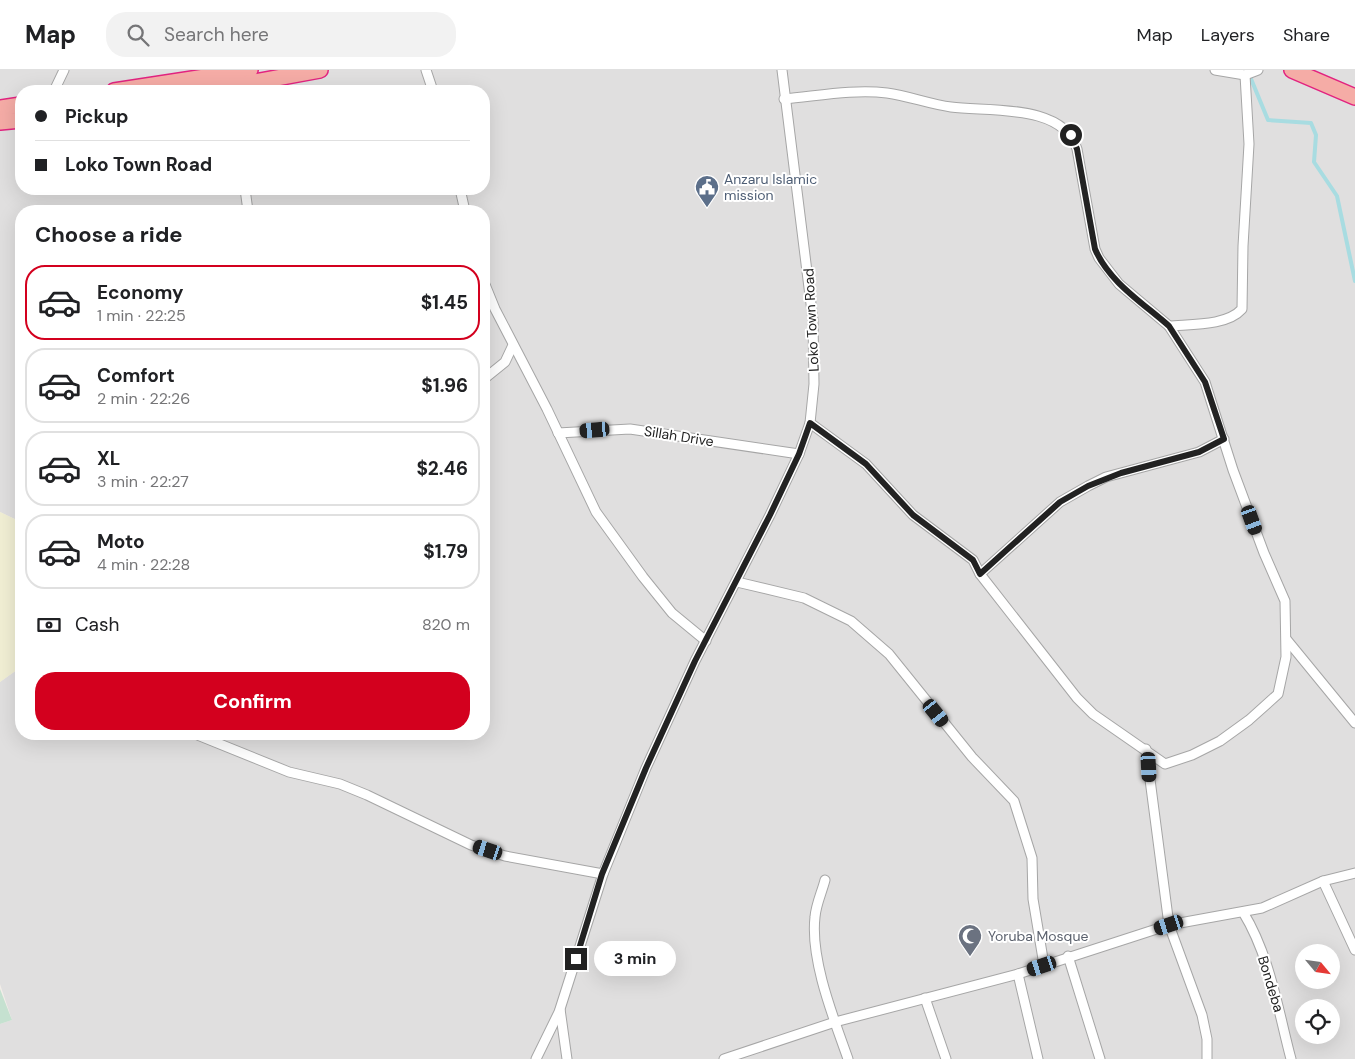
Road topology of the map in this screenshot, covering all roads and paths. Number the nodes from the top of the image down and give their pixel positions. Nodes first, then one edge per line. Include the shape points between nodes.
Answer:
1 (64, 70) edge
2 (250, 70) edge
3 (320, 70) edge
4 (426, 70) edge
5 (782, 70) edge
6 (1215, 70) edge
7 (1258, 70) edge
8 (1292, 70) edge
9 (1317, 70) edge
10 (1245, 75) junction
11 (57, 85) edge
12 (153, 85) edge
13 (244, 85) edge
14 (431, 85) edge
15 (1355, 87) edge
16 (1355, 97) edge
17 (784, 99) junction
18 (15, 105) edge
19 (0, 108) edge
20 (15, 121) edge
21 (0, 122) edge
22 (490, 295) edge
23 (1169, 326) junction
24 (513, 345) junction
25 (490, 374) edge
26 (810, 423) junction
27 (558, 433) junction
28 (1224, 439) junction
29 (799, 454) junction
30 (980, 574) junction
31 (737, 582) junction
32 (1287, 640) junction
33 (706, 641) junction
34 (1355, 723) edge
35 (208, 740) edge
36 (1146, 749) junction
37 (1355, 873) edge
38 (602, 874) junction
39 (825, 880) dead end
40 (1323, 881) junction
41 (1243, 912) junction
42 (1169, 925) junction
43 (1355, 950) edge
44 (1068, 956) junction
45 (1044, 965) junction
46 (1018, 974) junction
47 (925, 998) junction
48 (560, 1009) junction
49 (835, 1022) junction
50 (536, 1059) edge
51 (567, 1059) edge
52 (724, 1059) edge
53 (848, 1059) edge
54 (946, 1059) edge
55 (1038, 1059) edge
56 (1100, 1059) edge
57 (1207, 1059) edge
58 (1291, 1059) edge

1 - 11 street
2 - 12 highway
3 - 13 highway
4 - 14 street
5 - 17 street, Loko Town Road
6 - 10 street
7 - 10 street
8 - 16 highway
9 - 15 highway
10 - 23 street via 1249,144 1242,309 1237,315 1215,321
17 - 23 street via 854,92 885,93 950,107 1022,112 1054,124 1074,138 1099,258 1119,284
17 - 26 street, Loko Town Road via 813,320 814,384
18 - 19 highway
20 - 21 highway
22 - 24 street
23 - 28 street via 1205,382
24 - 25 street via 505,362
24 - 27 street
26 - 29 street, Loko Town Road
26 - 30 street via 866,464 913,515 973,560
27 - 29 street, Sillah Drive via 630,429
27 - 33 street via 596,512 611,534 672,613
28 - 30 street via 1199,452 1121,473 1088,486 1060,502
28 - 32 street via 1264,553 1285,600
29 - 31 street, Loko Town Road
30 - 36 street via 1077,698 1093,714
31 - 33 street, Loko Town Road
31 - 45 street via 804,598 851,621 889,654 972,758 1014,801 1032,858 1033,899
32 - 34 street
32 - 36 street via 1278,694 1249,720 1220,741 1165,764
33 - 38 street, Loko Town Road via 646,768
35 - 38 street via 281,770 367,794 471,845 505,856
36 - 42 street
37 - 40 street
38 - 48 street, Loko Town Road
39 - 49 street via 815,915 815,936 822,980
40 - 41 street via 1276,902
40 - 43 street
41 - 42 street
41 - 58 street, Bondeba via 1267,966
42 - 44 street
42 - 57 street via 1202,1015
44 - 45 street
44 - 56 street
45 - 46 street
46 - 47 street
46 - 55 street
47 - 49 street
47 - 54 street
48 - 50 street
48 - 51 street, Loko Town Road
49 - 52 street
49 - 53 street

